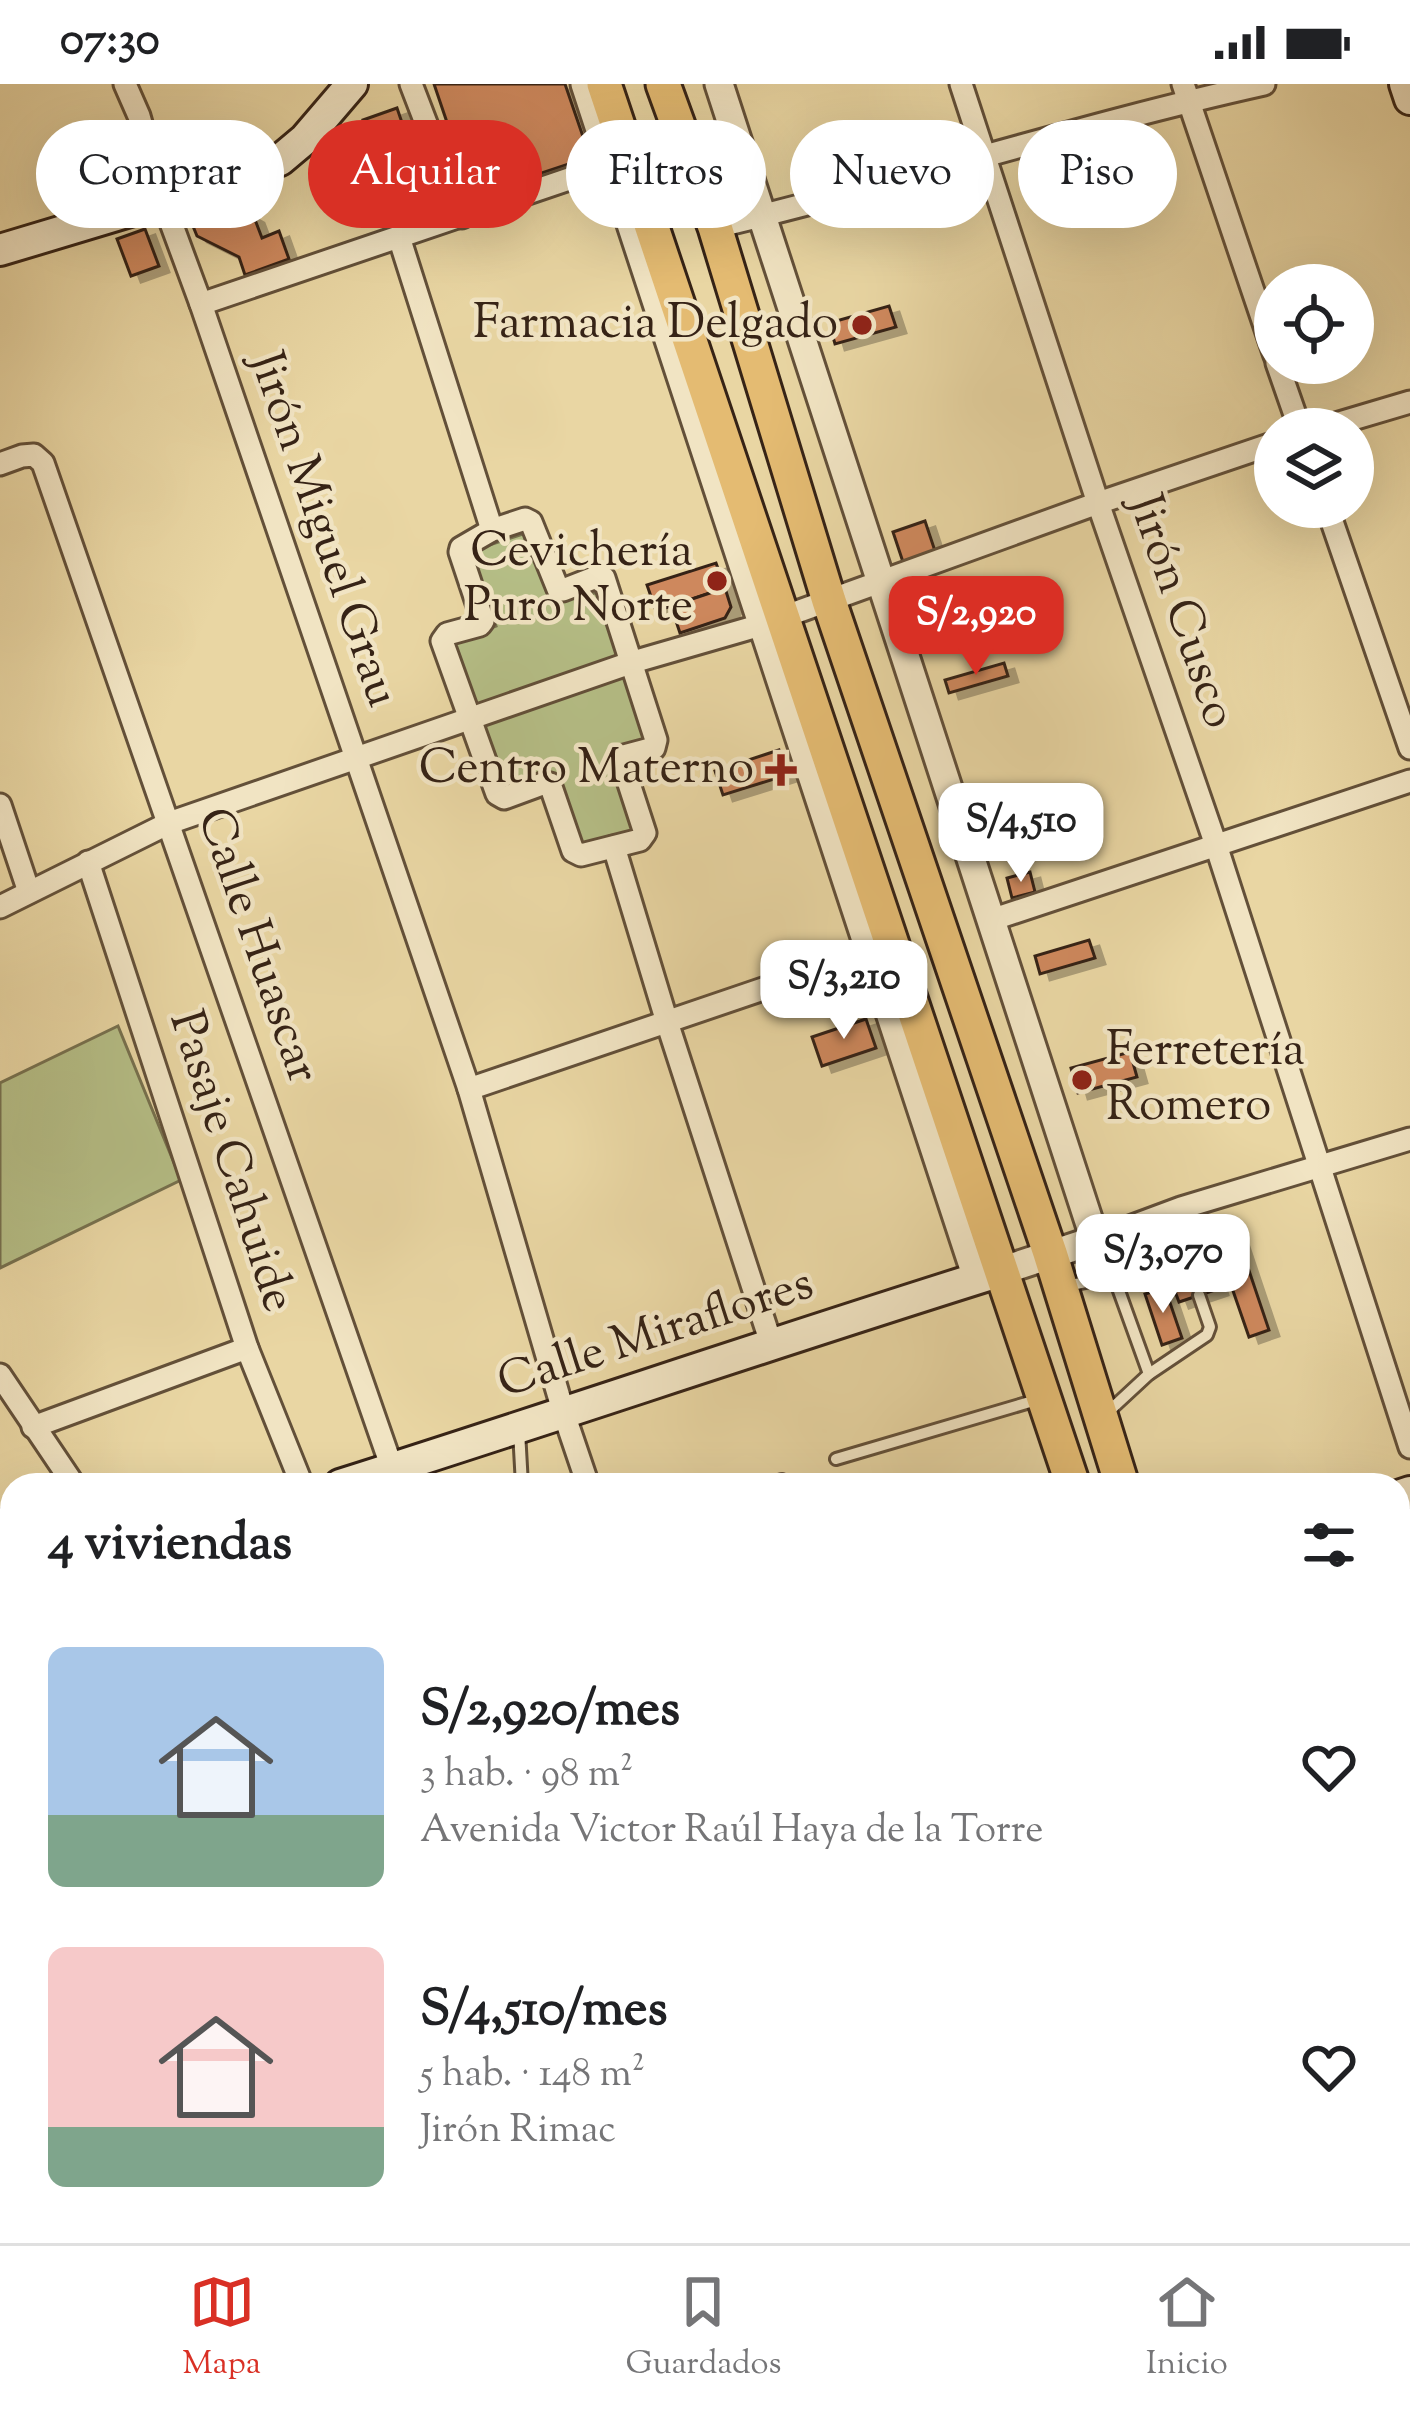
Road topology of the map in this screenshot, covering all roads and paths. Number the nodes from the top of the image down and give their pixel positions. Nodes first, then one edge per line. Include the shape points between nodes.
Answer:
1 (124, 84) edge
2 (352, 84) edge
3 (411, 84) edge
4 (585, 84) edge
5 (604, 84) edge
6 (663, 84) edge
7 (719, 84) edge
8 (961, 84) edge
9 (1264, 84) edge
10 (1405, 84) edge
11 (1186, 92) edge
12 (1410, 98) edge
13 (140, 120) edge
14 (425, 120) edge
15 (601, 120) edge
16 (611, 120) edge
17 (676, 120) edge
18 (731, 120) edge
19 (973, 120) edge
20 (994, 155) edge
21 (284, 157) edge
22 (994, 185) edge
23 (766, 225) edge
24 (73, 228) edge
25 (173, 228) edge
26 (427, 228) edge
27 (642, 228) edge
28 (715, 228) edge
29 (399, 237) junction
30 (0, 250) edge
31 (1254, 294) edge
32 (200, 304) junction
33 (1410, 402) edge
34 (1374, 413) edge
35 (1254, 450) edge
36 (0, 464) edge
37 (1098, 503) junction
38 (1334, 528) edge
39 (492, 530) junction
40 (881, 581) junction
41 (829, 601) junction
42 (771, 621) junction
43 (633, 662) junction
44 (470, 719) junction
45 (1410, 748) edge
46 (354, 757) junction
47 (1410, 781) edge
48 (0, 805) edge
49 (169, 823) junction
50 (1216, 845) junction
51 (614, 847) junction
52 (88, 862) junction
53 (29, 892) junction
54 (0, 907) edge
55 (991, 920) junction
56 (869, 953) junction
57 (667, 1022) junction
58 (470, 1089) junction
59 (1410, 1138) edge
60 (1319, 1167) junction
61 (1181, 1208) junction
62 (1095, 1240) junction
63 (1050, 1253) junction
64 (1186, 1262) junction
65 (989, 1275) junction
66 (1114, 1276) junction
67 (1193, 1280) dead end
68 (1060, 1287) junction
69 (1199, 1295) dead end
70 (771, 1343) junction
71 (247, 1348) junction
72 (1149, 1374) junction
73 (0, 1375) edge
74 (1044, 1398) junction
75 (564, 1414) junction
76 (1101, 1418) junction
77 (34, 1427) junction
78 (519, 1428) junction
79 (1410, 1447) edge
80 (836, 1459) dead end
81 (392, 1468) junction
82 (66, 1473) edge
83 (297, 1473) edge
84 (377, 1473) edge
85 (521, 1473) edge
86 (584, 1473) edge
87 (1069, 1473) edge
88 (1118, 1473) edge

1 - 13 street, Jirón Miguel Grau
2 - 21 main road
3 - 14 street
4 - 15 street
5 - 16 main road
6 - 17 main road
7 - 18 street
8 - 19 street, Jirón Cusco
9 - 11 street
10 - 12 main road
11 - 20 street
11 - 31 street
22 - 37 street, Jirón Cusco
23 - 40 street
24 - 30 main road
25 - 32 street, Jirón Miguel Grau
26 - 29 street
27 - 42 main road
28 - 41 main road
29 - 32 street
29 - 39 street
32 - 46 street, Jirón Miguel Grau
33 - 34 street
35 - 37 street
36 - 49 street, Calle Huascar via 34,455 43,463
37 - 40 street
37 - 50 street, Jirón Cusco
38 - 45 street
39 - 43 street via 529,519 558,589 604,578
39 - 44 street via 460,552 484,621 442,641
40 - 41 street
40 - 55 street
41 - 42 street
41 - 63 main road
42 - 43 street
42 - 56 street
42 - 65 main road
43 - 44 street
43 - 51 street via 656,744 621,759 645,833
44 - 46 street
44 - 51 street via 497,794 550,784 572,851
46 - 49 street
46 - 58 street, Jirón Miguel Grau
47 - 50 street
48 - 53 street
49 - 52 street
49 - 81 street, Calle Huascar
50 - 55 street
50 - 60 street, Jirón Cusco
51 - 57 street
52 - 53 street
52 - 71 street, Pasaje Cahuide
53 - 54 street
55 - 62 street
56 - 57 street
56 - 65 street
57 - 58 street
57 - 70 street
58 - 75 street, Jirón Miguel Grau
59 - 60 street
60 - 61 street
60 - 79 street, Jirón Cusco
61 - 62 street
61 - 64 lane
62 - 63 street
63 - 65 street
63 - 68 main road
64 - 66 lane
64 - 67 lane
65 - 70 main road, Calle Miraflores
65 - 74 main road
66 - 68 lane
66 - 72 lane
68 - 76 main road
69 - 72 lane via 1207,1335
70 - 75 main road, Calle Miraflores
71 - 77 street
71 - 83 street, Pasaje Cahuide
72 - 76 lane
73 - 77 street
74 - 80 lane
74 - 87 main road
75 - 78 main road, Calle Miraflores
75 - 86 street, Jirón Miguel Grau
76 - 88 main road
77 - 82 street
78 - 81 main road, Calle Miraflores
78 - 85 lane
81 - 84 main road, Calle Miraflores

